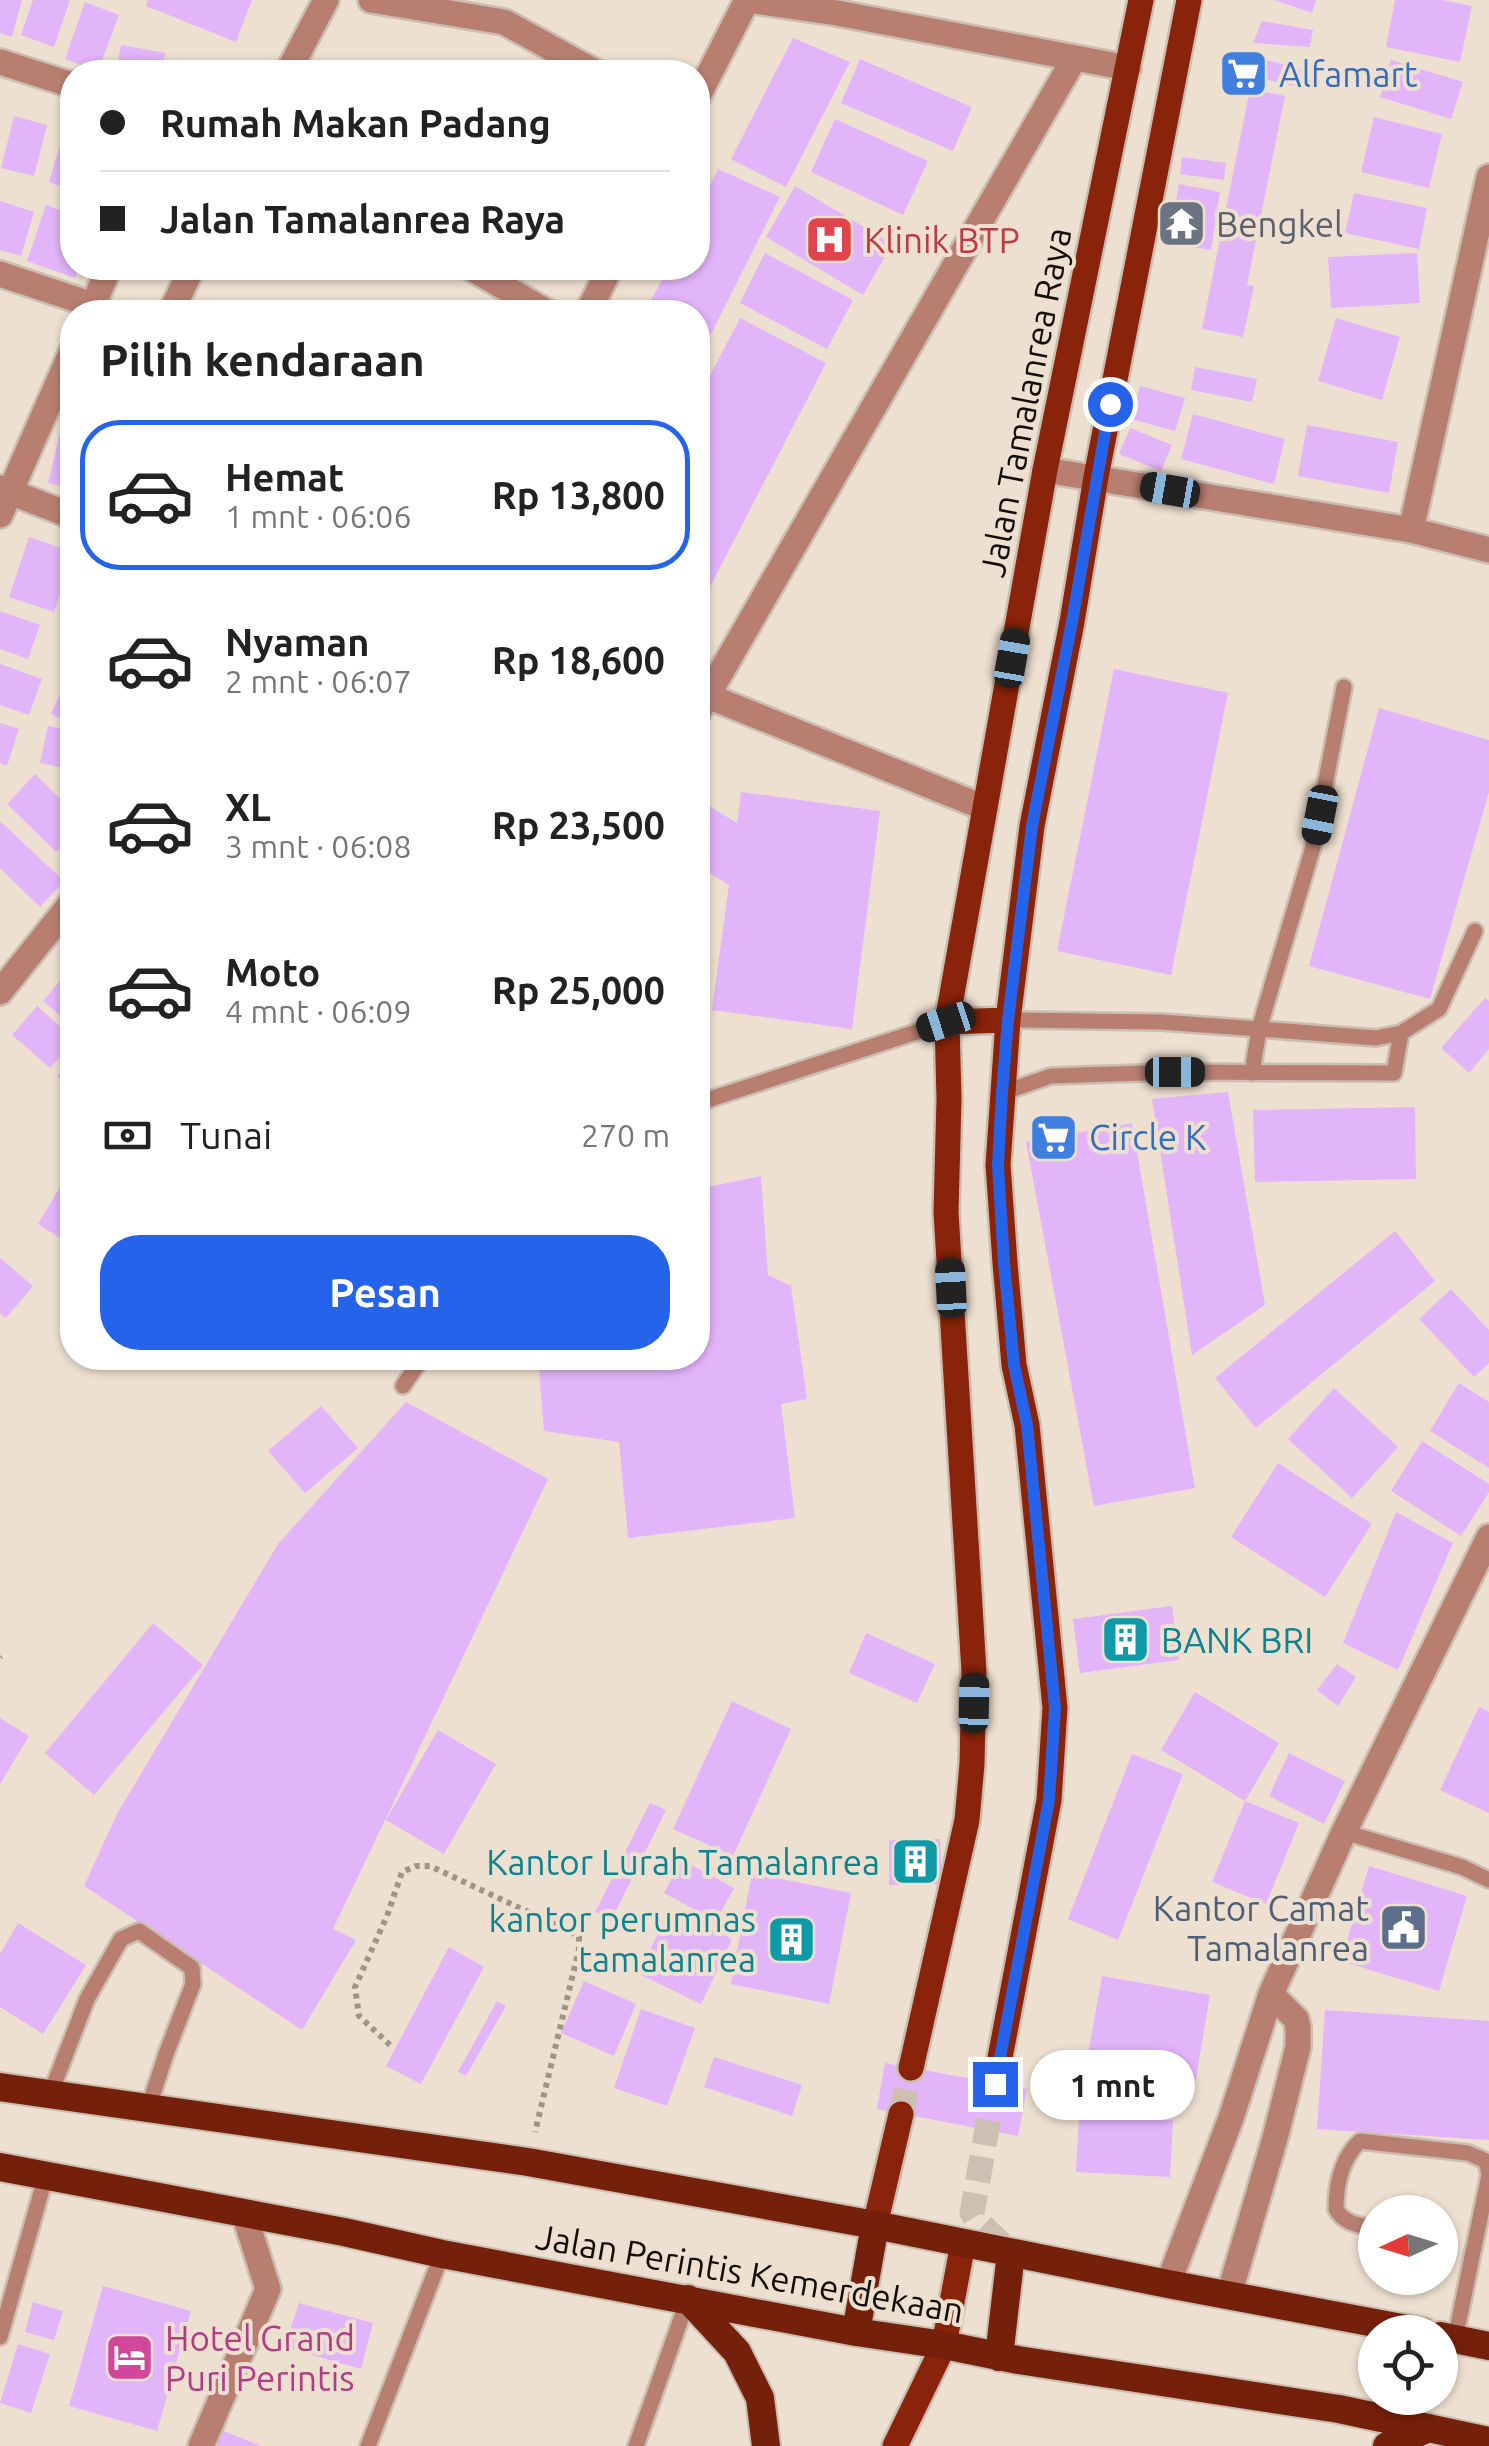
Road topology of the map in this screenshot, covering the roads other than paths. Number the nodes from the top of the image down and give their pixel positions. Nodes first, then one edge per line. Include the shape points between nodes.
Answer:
1 (326, 0) edge
2 (371, 0) edge
3 (747, 0) edge
4 (1141, 0) edge
5 (1189, 0) edge
6 (839, 6) edge
7 (1074, 59) junction
8 (294, 60) edge
9 (573, 60) edge
10 (0, 62) edge
11 (1128, 68) junction
12 (710, 72) edge
13 (60, 81) edge
14 (1489, 176) edge
15 (0, 274) edge
16 (492, 280) edge
17 (68, 300) edge
18 (526, 300) edge
19 (60, 375) edge
20 (1045, 470) junction
21 (1096, 478) junction
22 (5, 489) edge
23 (60, 511) edge
24 (0, 515) edge
25 (1412, 530) junction
26 (1489, 550) edge
27 (710, 683) edge
28 (1344, 687) dead end
29 (710, 704) edge
30 (985, 808) junction
31 (60, 917) edge
32 (1475, 931) dead end
33 (0, 992) edge
34 (1008, 1020) junction
35 (946, 1022) junction
36 (1259, 1030) junction
37 (1401, 1033) junction
38 (1252, 1073) junction
39 (1002, 1093) junction
40 (710, 1100) edge
41 (414, 1370) edge
42 (403, 1386) dead end
43 (1489, 1538) edge
44 (1344, 1832) junction
45 (1489, 1880) edge
46 (1272, 1994) junction
47 (911, 2068) tunnel mouth
48 (995, 2084) tunnel mouth
49 (0, 2087) edge
50 (50, 2094) junction
51 (148, 2109) junction
52 (900, 2114) tunnel mouth
53 (0, 2167) edge
54 (46, 2175) junction
55 (244, 2213) junction
56 (876, 2225) junction
57 (1358, 2225) edge
58 (962, 2243) junction
59 (1010, 2252) junction
60 (442, 2254) junction
61 (1168, 2284) junction
62 (1228, 2295) junction
63 (688, 2299) junction
64 (1454, 2315) edge
65 (1358, 2320) edge
66 (856, 2332) junction
67 (0, 2337) edge
68 (1458, 2339) edge
69 (944, 2345) junction
70 (1489, 2346) edge
71 (999, 2357) junction
72 (1430, 2428) junction
73 (1489, 2441) edge
74 (201, 2446) edge
75 (368, 2446) edge
76 (636, 2446) edge
77 (766, 2446) edge
78 (895, 2446) edge
79 (1387, 2446) edge

1 - 8 street
2 - 9 street via 504,22
3 - 6 street
3 - 12 street
4 - 11 main road, Jalan Tamalanrea Raya
5 - 21 main road
6 - 7 street
7 - 11 street
7 - 27 street
10 - 13 street
11 - 20 main road, Jalan Tamalanrea Raya
14 - 25 street
15 - 17 street
16 - 18 street
19 - 22 street
20 - 21 street
20 - 30 main road, Jalan Tamalanrea Raya
21 - 25 street
21 - 34 main road via 1032,826
22 - 23 street
22 - 24 street
25 - 26 street
28 - 36 lane via 1314,847
29 - 30 street
30 - 35 main road, Jalan Tamalanrea Raya
31 - 33 street
32 - 37 lane via 1439,1008
34 - 35 main road
34 - 36 lane
34 - 39 main road
35 - 40 lane
35 - 47 main road, Jalan Tamalanrea Raya via 946,1212 974,1672 972,1764 967,1820
36 - 37 lane via 1376,1038
36 - 38 lane
37 - 38 lane via 1394,1073
38 - 39 lane via 1051,1076
39 - 48 main road via 1004,1263 1055,1708 1049,1800
41 - 42 lane
43 - 44 street
44 - 45 lane
44 - 46 street
46 - 61 street
46 - 62 street via 1296,2019 1299,2038
49 - 50 highway, Jalan Perintis Kemerdekaan
50 - 51 highway, Jalan Perintis Kemerdekaan
50 - 51 lane via 87,1999 120,1939 138,1931 192,1968 193,1984
51 - 56 highway, Jalan Perintis Kemerdekaan via 528,2162
52 - 56 main road
53 - 54 highway, Jalan Perintis Kemerdekaan
54 - 55 highway, Jalan Perintis Kemerdekaan
54 - 67 lane
55 - 60 highway, Jalan Perintis Kemerdekaan
55 - 74 street via 268,2289
56 - 58 highway, Jalan Perintis Kemerdekaan
56 - 66 highway
57 - 64 lane via 1336,2209 1344,2162 1360,2141 1468,2153 1486,2161 1489,2175
58 - 59 highway, Jalan Perintis Kemerdekaan
58 - 69 main road
59 - 61 highway, Jalan Perintis Kemerdekaan
59 - 71 highway
60 - 63 highway, Jalan Perintis Kemerdekaan
60 - 75 lane
61 - 62 highway, Jalan Perintis Kemerdekaan
62 - 65 highway, Jalan Perintis Kemerdekaan
63 - 66 highway, Jalan Perintis Kemerdekaan
63 - 76 lane
63 - 77 highway via 737,2352 760,2398
66 - 69 highway, Jalan Perintis Kemerdekaan
68 - 70 highway
69 - 71 highway, Jalan Perintis Kemerdekaan
69 - 78 main road
71 - 72 highway, Jalan Perintis Kemerdekaan
72 - 73 highway, Jalan Perintis Kemerdekaan
72 - 79 highway

